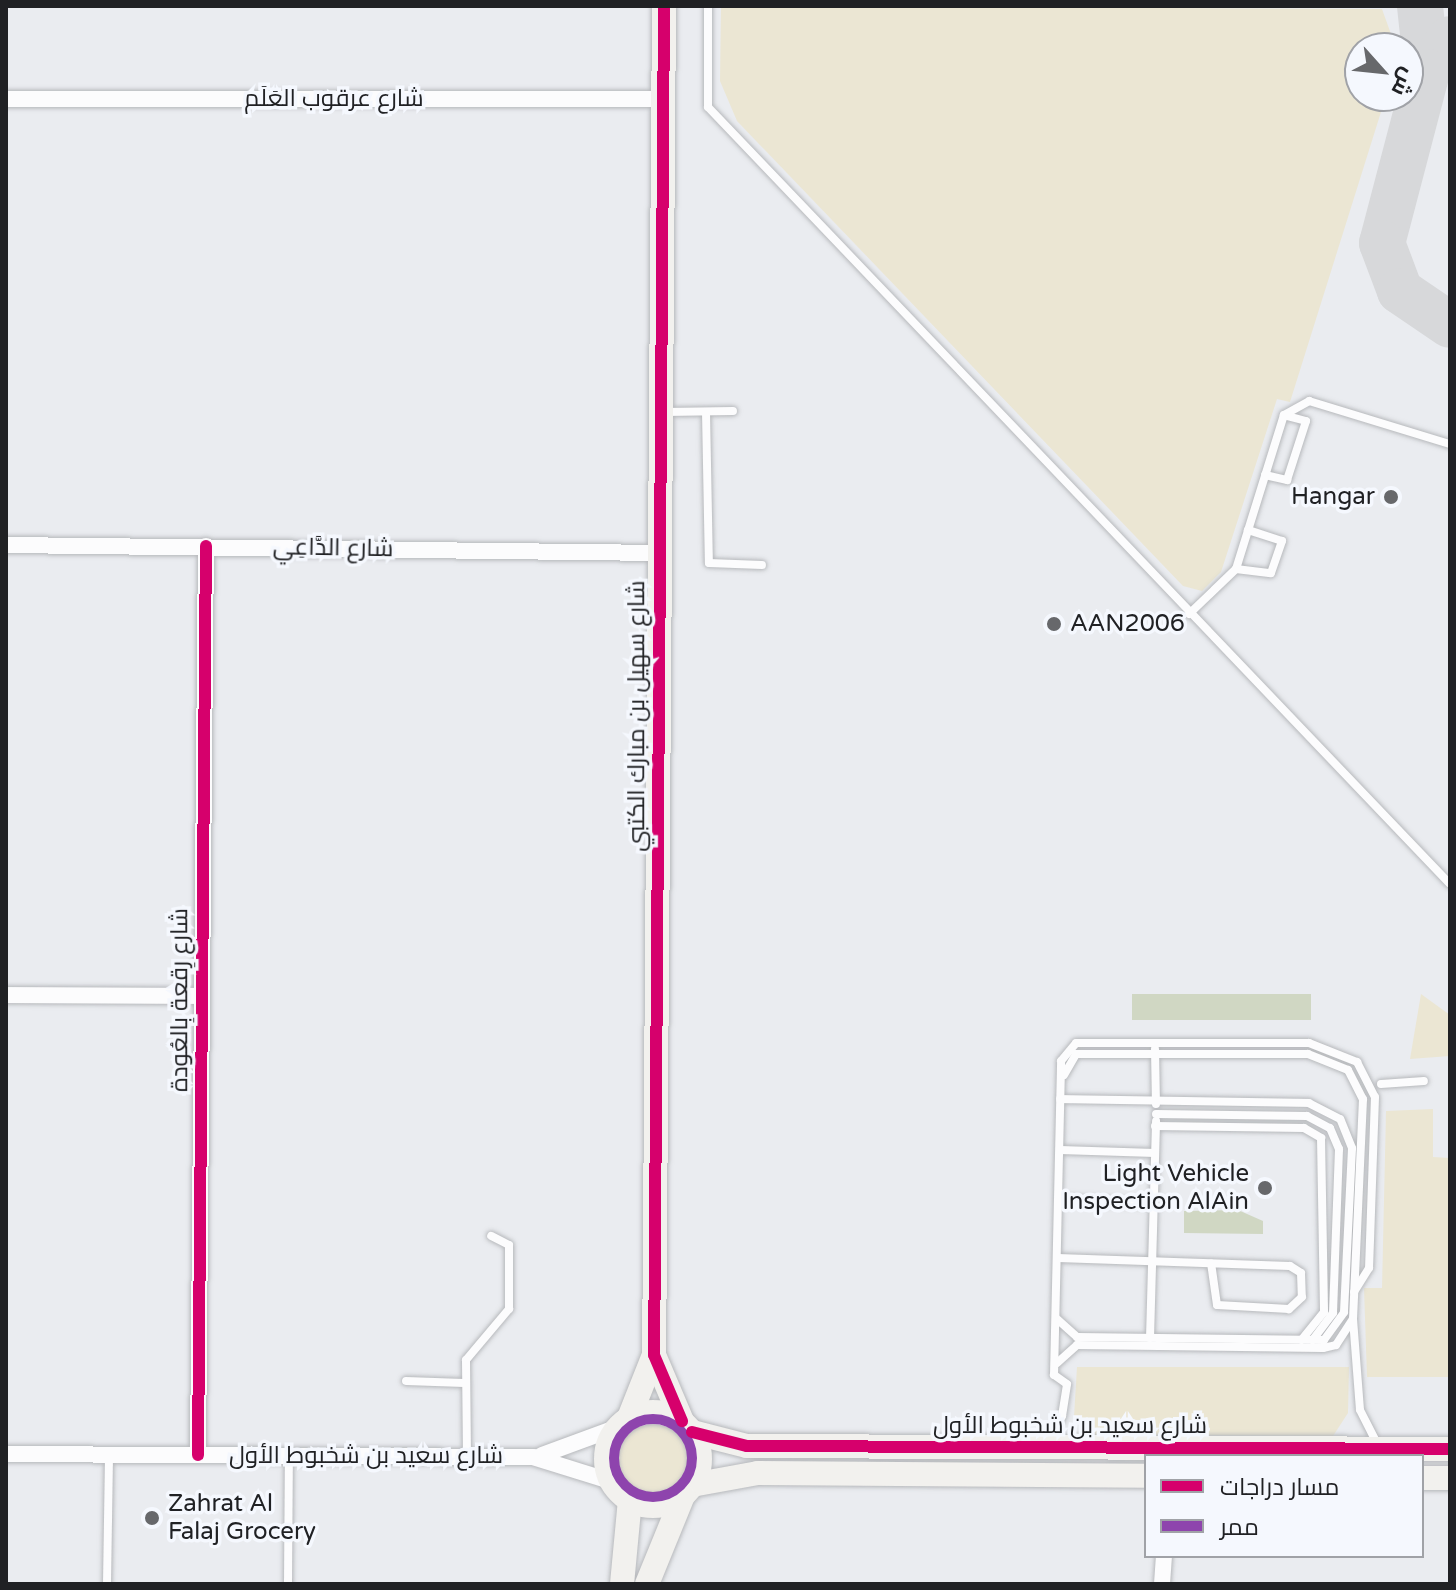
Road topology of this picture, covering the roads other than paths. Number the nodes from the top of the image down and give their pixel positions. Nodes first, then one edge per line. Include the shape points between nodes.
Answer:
1 (664, 6) edge
2 (708, 6) edge
3 (6, 99) edge
4 (663, 99) junction
5 (733, 411) dead end
6 (661, 412) junction
7 (706, 412) junction
8 (1284, 415) junction
9 (1450, 444) edge
10 (1265, 475) junction
11 (1248, 530) junction
12 (6, 545) edge
13 (206, 546) junction
14 (660, 553) junction
15 (762, 565) dead end
16 (1236, 569) junction
17 (1189, 614) junction
18 (1450, 884) edge
19 (6, 995) edge
20 (202, 996) junction
21 (1156, 1049) junction
22 (1365, 1074) junction
23 (1424, 1081) dead end
24 (1381, 1084) junction
25 (1375, 1097) junction
26 (1060, 1099) junction
27 (1156, 1100) junction
28 (1156, 1114) junction
29 (1155, 1126) junction
30 (1060, 1150) junction
31 (1155, 1153) junction
32 (1059, 1199) junction
33 (1154, 1204) junction
34 (491, 1236) dead end
35 (1058, 1258) junction
36 (1151, 1261) junction
37 (1211, 1263) junction
38 (1354, 1292) junction
39 (1056, 1318) junction
40 (1353, 1319) junction
41 (1150, 1338) junction
42 (1301, 1340) junction
43 (1312, 1340) junction
44 (654, 1355) junction
45 (1054, 1375) junction
46 (406, 1381) dead end
47 (464, 1383) junction
48 (623, 1423) junction
49 (687, 1426) junction
50 (1044, 1448) junction
51 (1384, 1449) junction
52 (1450, 1449) edge
53 (6, 1454) edge
54 (109, 1455) junction
55 (198, 1455) junction
56 (289, 1455) junction
57 (467, 1457) junction
58 (533, 1457) junction
59 (1144, 1476) edge
60 (1424, 1478) edge
61 (1450, 1478) edge
62 (610, 1481) junction
63 (688, 1490) junction
64 (630, 1500) junction
65 (1164, 1558) edge
66 (107, 1584) edge
67 (288, 1584) edge
68 (622, 1584) edge
69 (647, 1584) edge
70 (1162, 1584) edge

1 - 4 street, شارع سهيل بن مبارك الكتبي
2 - 17 lane via 708,107
3 - 4 street, شارع عرقوب العَلَم
4 - 6 street, شارع سهيل بن مبارك الكتبي
5 - 7 lane
6 - 7 lane
6 - 14 street, شارع سهيل بن مبارك الكتبي
7 - 15 lane via 709,563
8 - 9 lane via 1309,401
8 - 10 lane
8 - 10 lane via 1306,421 1287,480
10 - 11 lane
11 - 16 lane
11 - 16 lane via 1282,541 1271,573
12 - 13 street, شارع الدَّاعِي
13 - 14 street, شارع الدَّاعِي
13 - 20 street, شارع رِقعة بِالعُودة
14 - 44 street, شارع سهيل بن مبارك الكتبي
16 - 17 lane
17 - 18 lane
19 - 20 street
20 - 55 street, شارع رِقعة بِالعُودة
21 - 22 lane via 1320,1045 1344,1053
21 - 26 lane via 1076,1054 1061,1084
21 - 27 lane
21 - 38 lane via 1308,1054 1348,1070 1363,1099
22 - 24 lane
22 - 25 lane
23 - 24 lane
24 - 25 lane
25 - 38 lane via 1369,1268
26 - 27 lane
26 - 30 lane
27 - 28 lane
27 - 43 lane via 1309,1103 1349,1132 1344,1312 1334,1334
28 - 29 lane
28 - 43 lane via 1307,1116 1330,1128 1339,1149 1333,1313
29 - 31 lane
29 - 42 lane via 1304,1128 1325,1143 1324,1312
30 - 31 lane
30 - 32 lane
31 - 33 lane
32 - 33 lane
32 - 35 lane
33 - 36 lane
34 - 47 lane via 509,1245 509,1309 466,1360
35 - 36 lane
35 - 39 lane
36 - 37 lane
36 - 41 lane
37 - 37 lane via 1217,1305 1289,1309 1302,1297 1297,1268
38 - 40 lane
39 - 41 lane via 1077,1337
39 - 45 lane
40 - 45 lane via 1336,1345 1323,1348 1068,1347
40 - 51 lane via 1363,1424
41 - 42 lane
42 - 43 lane
44 - 48 street, شارع سهيل بن مبارك الكتبي
44 - 49 street, شارع سهيل بن مبارك الكتبي
45 - 50 lane via 1067,1384 1064,1406
46 - 47 lane
47 - 57 lane
48 - 49 street via 656,1411
48 - 58 street, شارع سعيد بن شخبوط الأول
48 - 62 street via 606,1453
49 - 50 street, شارع سعيد بن شخبوط الأول via 747,1446
49 - 63 street via 700,1458
50 - 51 street, شارع سعيد بن شخبوط الأول
51 - 52 street, شارع سعيد بن شخبوط الأول
53 - 54 street, شارع سعيد بن شخبوط الأول
54 - 55 street, شارع سعيد بن شخبوط الأول
54 - 66 lane
55 - 56 street, شارع سعيد بن شخبوط الأول
56 - 57 street, شارع سعيد بن شخبوط الأول
56 - 67 lane
57 - 58 street, شارع سعيد بن شخبوط الأول
58 - 62 street, شارع سعيد بن شخبوط الأول
59 - 63 street, شارع سعيد بن شخبوط الأول via 758,1473
60 - 61 street
62 - 64 street
63 - 64 street via 657,1506
63 - 69 street
64 - 68 street
65 - 70 street

